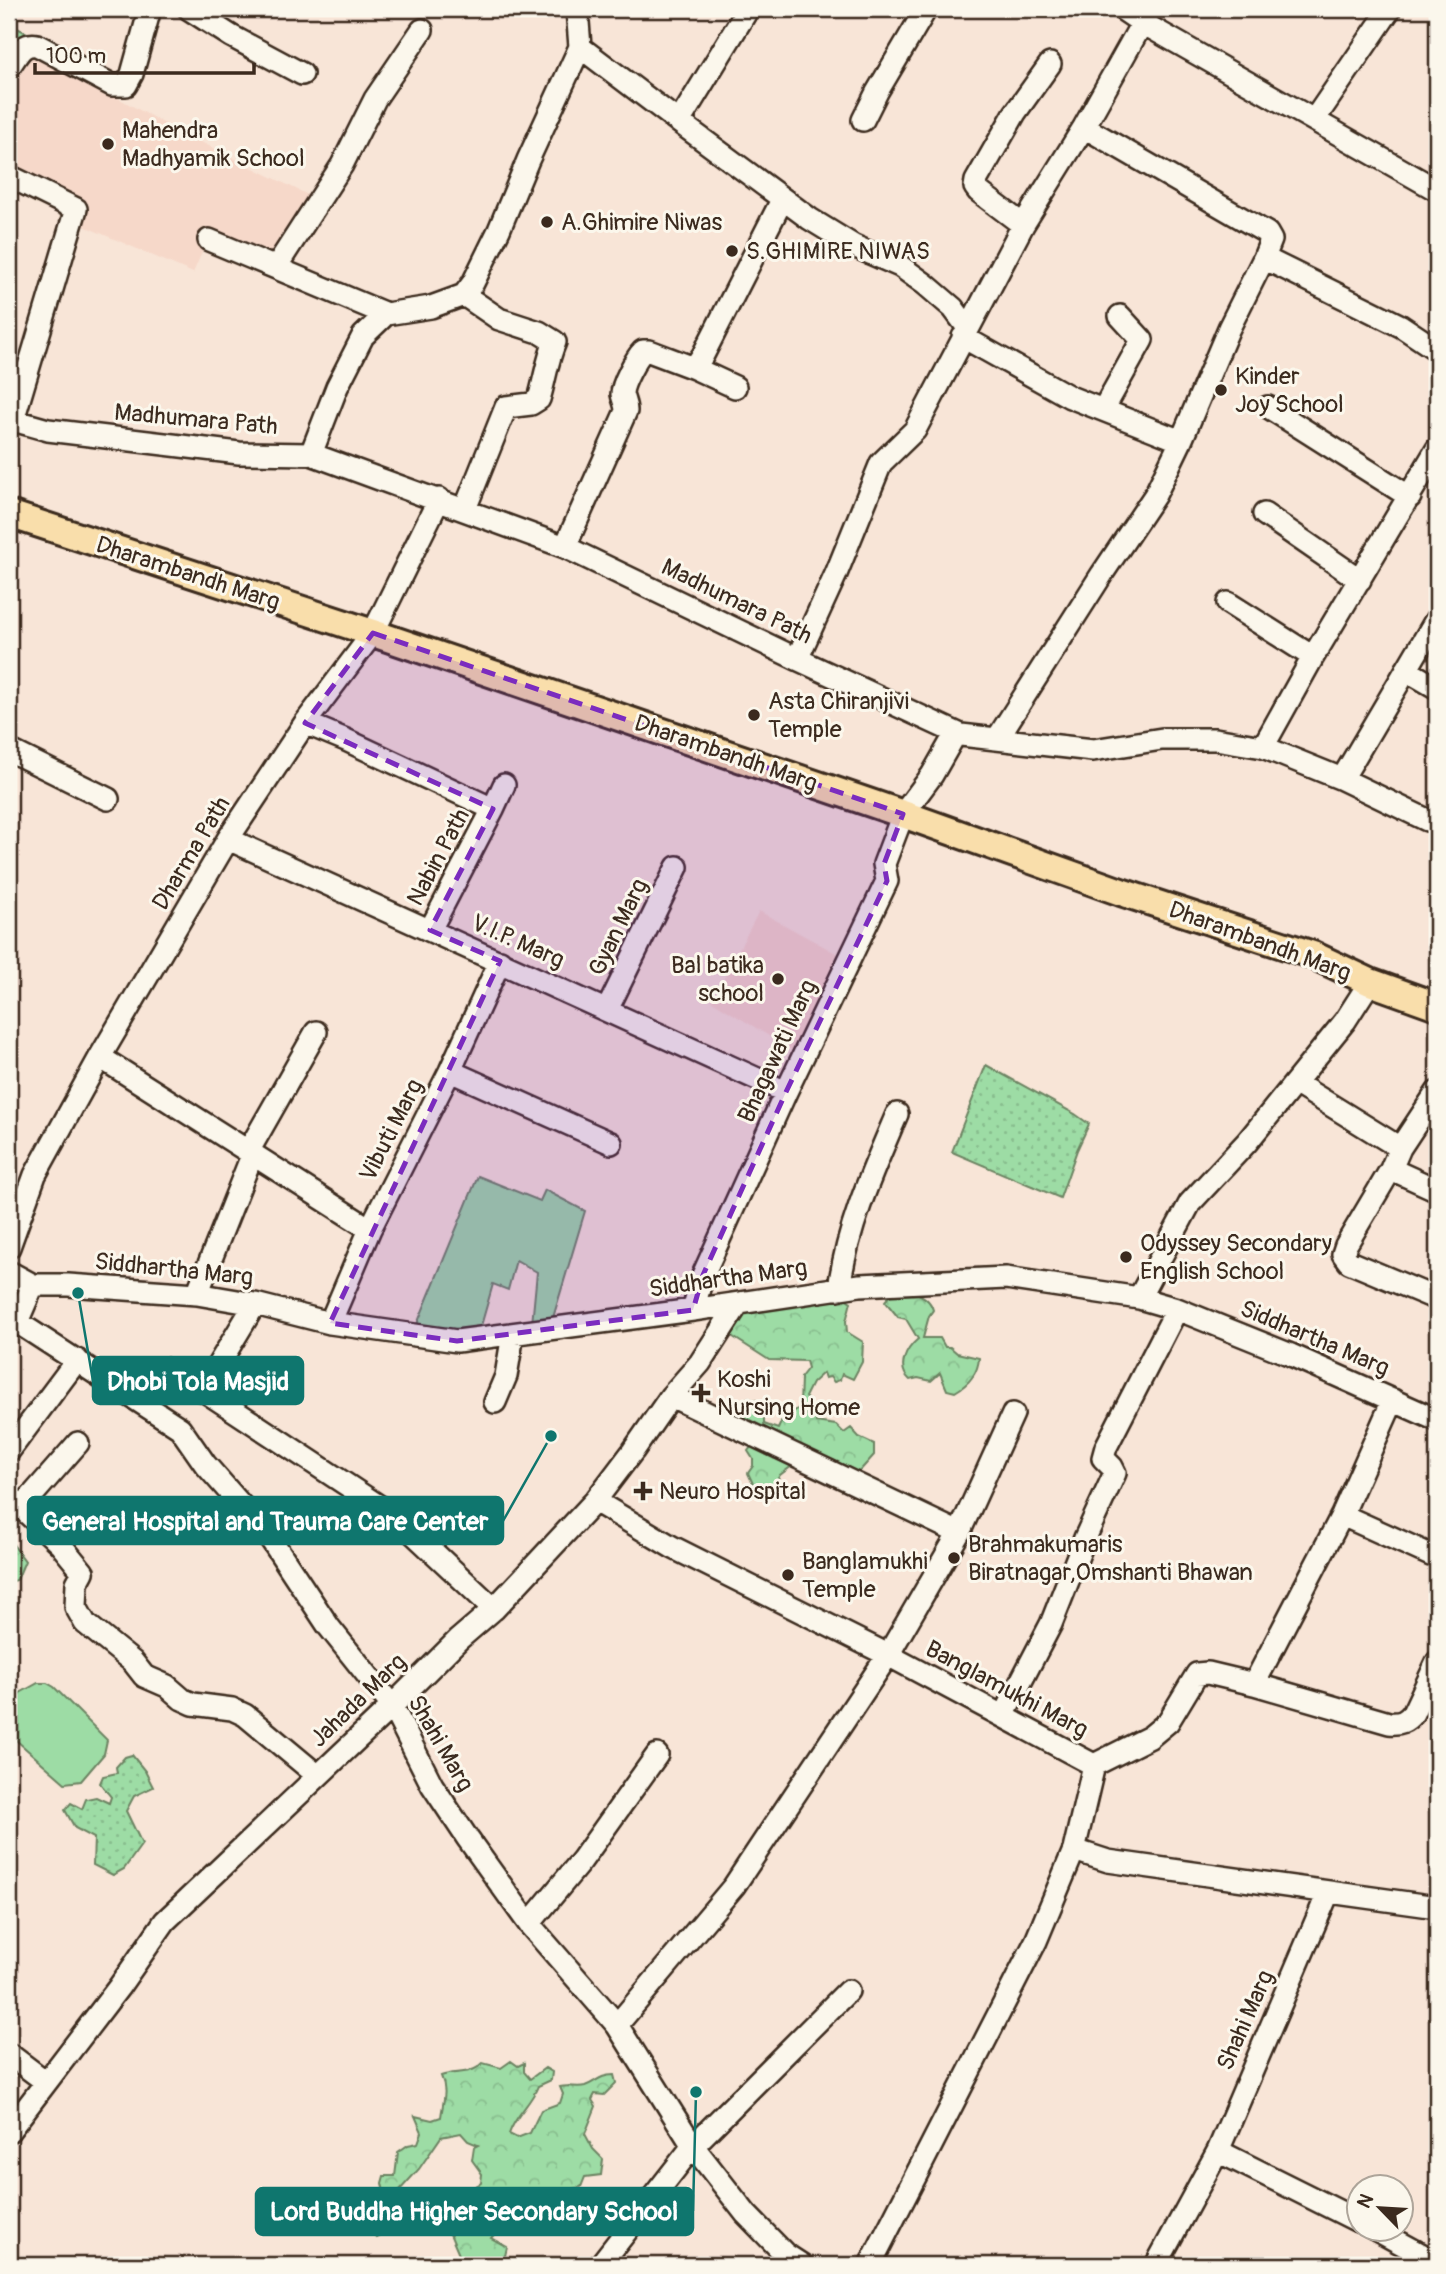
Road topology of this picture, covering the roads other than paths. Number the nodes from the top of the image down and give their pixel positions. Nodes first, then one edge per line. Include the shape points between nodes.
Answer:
1 (150, 9) edge
2 (189, 9) edge
3 (577, 9) edge
4 (748, 9) edge
5 (926, 9) edge
6 (1122, 9) edge
7 (1390, 9) edge
8 (1145, 15) edge
9 (422, 30) dead end
10 (580, 47) junction
11 (1050, 64) dead end
12 (9, 67) edge
13 (302, 74) dead end
14 (863, 120) dead end
15 (1314, 120) junction
16 (680, 121) junction
17 (1084, 127) junction
18 (9, 176) edge
19 (1437, 190) edge
20 (782, 200) junction
21 (1023, 225) junction
22 (209, 240) dead end
23 (1264, 258) junction
24 (276, 267) junction
25 (464, 295) junction
26 (386, 314) junction
27 (1120, 316) dead end
28 (966, 333) junction
29 (1437, 350) edge
30 (694, 368) junction
31 (736, 387) dead end
32 (1268, 407) dead end
33 (1103, 410) junction
34 (11, 419) edge
35 (1181, 441) junction
36 (1437, 452) edge
37 (311, 454) junction
38 (1410, 497) junction
39 (439, 499) junction
40 (465, 509) junction
41 (9, 514) edge
42 (1264, 514) dead end
43 (565, 547) junction
44 (1360, 579) junction
45 (1228, 603) dead end
46 (1437, 618) edge
47 (373, 633) junction
48 (1313, 657) junction
49 (797, 659) junction
50 (1406, 670) junction
51 (1437, 688) edge
52 (305, 723) junction
53 (956, 733) junction
54 (998, 739) junction
55 (1263, 747) junction
56 (9, 750) edge
57 (1342, 779) junction
58 (504, 785) dead end
59 (108, 799) dead end
60 (493, 809) junction
61 (903, 814) junction
62 (1437, 822) edge
63 (228, 839) junction
64 (677, 867) dead end
65 (430, 930) junction
66 (500, 961) junction
67 (1370, 982) junction
68 (1437, 1006) edge
69 (607, 1010) junction
70 (316, 1032) dead end
71 (100, 1057) junction
72 (450, 1071) junction
73 (1295, 1083) junction
74 (786, 1092) junction
75 (1437, 1092) edge
76 (897, 1114) dead end
77 (611, 1143) dead end
78 (1400, 1148) junction
79 (251, 1152) junction
80 (1391, 1169) junction
81 (1437, 1190) edge
82 (370, 1229) junction
83 (9, 1247) edge
84 (9, 1272) edge
85 (33, 1285) junction
86 (839, 1289) junction
87 (197, 1294) junction
88 (1139, 1298) junction
89 (1437, 1299) edge
90 (255, 1304) junction
91 (738, 1304) junction
92 (1177, 1309) junction
93 (693, 1310) junction
94 (330, 1322) junction
95 (513, 1334) junction
96 (77, 1360) junction
97 (164, 1369) dead end
98 (204, 1390) junction
99 (671, 1396) junction
100 (1393, 1400) junction
101 (495, 1402) dead end
102 (1013, 1414) dead end
103 (1437, 1420) edge
104 (78, 1443) dead end
105 (9, 1451) edge
106 (596, 1501) junction
107 (15, 1502) edge
108 (1342, 1515) junction
109 (959, 1533) junction
110 (1437, 1558) edge
111 (494, 1609) junction
112 (888, 1655) junction
113 (1437, 1662) edge
114 (1254, 1684) junction
115 (1432, 1689) edge
116 (391, 1706) junction
117 (1003, 1716) junction
118 (657, 1755) dead end
119 (1094, 1765) junction
120 (317, 1775) junction
121 (1074, 1850) junction
122 (1328, 1893) junction
123 (1437, 1907) edge
124 (529, 1924) junction
125 (848, 1992) dead end
126 (617, 2025) junction
127 (9, 2054) edge
128 (46, 2082) junction
129 (9, 2131) edge
130 (693, 2146) junction
131 (1218, 2151) junction
132 (1344, 2214) edge
133 (1399, 2242) edge
134 (1437, 2263) edge
135 (600, 2265) edge
136 (802, 2265) edge
137 (870, 2265) edge
138 (1156, 2265) edge

1 - 12 street via 126,85 112,85 37,45 23,46
2 - 13 street
3 - 10 street
4 - 16 street
5 - 14 street
6 - 8 street
7 - 15 street
8 - 15 street
8 - 17 street
9 - 24 street via 375,99 342,165
10 - 16 street
10 - 25 street via 499,230
11 - 21 street via 975,181 978,191
15 - 19 street
16 - 20 street
17 - 21 street
17 - 23 street via 1267,233 1271,240
18 - 34 street via 76,209
20 - 28 street via 854,246 900,266 944,299
20 - 30 street
21 - 28 street
22 - 24 street
23 - 29 street via 1401,326
23 - 35 street
24 - 26 street
25 - 26 street via 431,307
25 - 40 street via 499,319 555,342 539,400 506,407
26 - 37 street via 363,336
27 - 33 street via 1142,340
28 - 33 street via 1070,397
28 - 49 street via 915,430 881,463
30 - 31 street
30 - 43 street via 649,351 638,356 622,396 626,411
32 - 38 street
33 - 35 street
34 - 37 street, Madhumara Path via 48,430 239,453
35 - 54 street via 1155,495
36 - 38 street
37 - 39 street, Madhumara Path
38 - 44 street
39 - 40 street, Madhumara Path
39 - 47 street, Dharma Path
40 - 43 street, Madhumara Path
41 - 47 main road, Dharambandh Marg
42 - 44 street
43 - 49 street, Madhumara Path
44 - 48 street
45 - 48 street
46 - 50 street
47 - 52 street, Dharma Path
47 - 61 main road, Dharambandh Marg
48 - 55 street
49 - 53 street, Madhumara Path
50 - 51 street
50 - 57 street
52 - 60 street, Nabin Path
52 - 63 street, Dharma Path
53 - 54 street, Madhumara Path
53 - 61 street, Bhagawati Marg
54 - 55 street, Madhumara Path via 1093,750 1162,739 1215,738
55 - 57 street, Madhumara Path
56 - 59 street
57 - 62 street, Madhumara Path
58 - 60 street, Nabin Path
60 - 65 street, Nabin Path
61 - 67 main road, Dharambandh Marg via 1313,955
61 - 74 street, Bhagawati Marg via 884,864 887,881
63 - 65 street, V.I.P. Marg
63 - 71 street, Dharma Path
64 - 69 street, Gyan Marg
65 - 66 street, V.I.P. Marg
66 - 69 street, V.I.P. Marg
66 - 72 street, Vibuti Marg
67 - 68 main road, Dharambandh Marg
67 - 73 street
69 - 74 street, V.I.P. Marg
70 - 79 street
71 - 79 street
71 - 83 street, Dharma Path via 35,1175
72 - 77 street
72 - 82 street, Vibuti Marg
73 - 78 street
73 - 88 street via 1190,1203
74 - 93 street, Bhagawati Marg via 703,1275
75 - 78 street
76 - 86 street via 863,1194
78 - 80 street
79 - 82 street
79 - 87 street
80 - 81 street
80 - 89 street via 1343,1254 1349,1262
82 - 94 street, Vibuti Marg
84 - 85 street, Siddhartha Marg
85 - 87 street, Siddhartha Marg
85 - 96 street, Shahi Marg via 17,1322
86 - 88 street, Siddhartha Marg via 1006,1278
86 - 91 street, Siddhartha Marg
87 - 90 street, Siddhartha Marg
88 - 92 street, Siddhartha Marg
90 - 94 street, Siddhartha Marg
90 - 98 street
91 - 93 street, Siddhartha Marg
91 - 99 street, Jahada Marg via 700,1363
92 - 100 street, Siddhartha Marg
92 - 117 street via 1106,1447 1103,1458 1115,1473 1051,1623
93 - 95 street, Siddhartha Marg
94 - 95 street, Siddhartha Marg via 457,1341
95 - 101 street via 506,1376
96 - 105 street
96 - 116 street, Shahi Marg via 180,1428 270,1538 329,1627
97 - 98 street
98 - 111 street via 397,1518
99 - 106 street, Jahada Marg
99 - 109 street
100 - 103 street, Siddhartha Marg
100 - 108 street
102 - 109 street
104 - 107 street
106 - 111 street, Jahada Marg
106 - 112 street, Banglamukhi Marg via 672,1547
107 - 120 street via 83,1572 77,1583 76,1607 85,1623 144,1676 193,1704 245,1715
108 - 110 street
108 - 114 street
109 - 112 street
111 - 116 street, Jahada Marg
112 - 117 street, Banglamukhi Marg
112 - 126 street via 734,1886
113 - 115 street
114 - 115 street via 1399,1724
114 - 119 street via 1208,1672 1197,1674 1168,1722 1150,1737
116 - 120 street, Jahada Marg
116 - 124 street, Shahi Marg via 432,1785
117 - 119 street, Banglamukhi Marg
118 - 124 street via 582,1860
119 - 121 street, Banglamukhi Marg
120 - 128 street, Jahada Marg via 165,1921
121 - 122 street via 1108,1861
121 - 137 street, Banglamukhi Marg via 1036,1941
122 - 123 street
122 - 131 street, Shahi Marg
124 - 126 street, Shahi Marg
125 - 130 street
126 - 130 street, Shahi Marg
127 - 128 street
128 - 129 street, Jahada Marg
130 - 135 street
130 - 136 street, Shahi Marg via 746,2214
131 - 132 street
131 - 138 street, Shahi Marg
133 - 134 street

